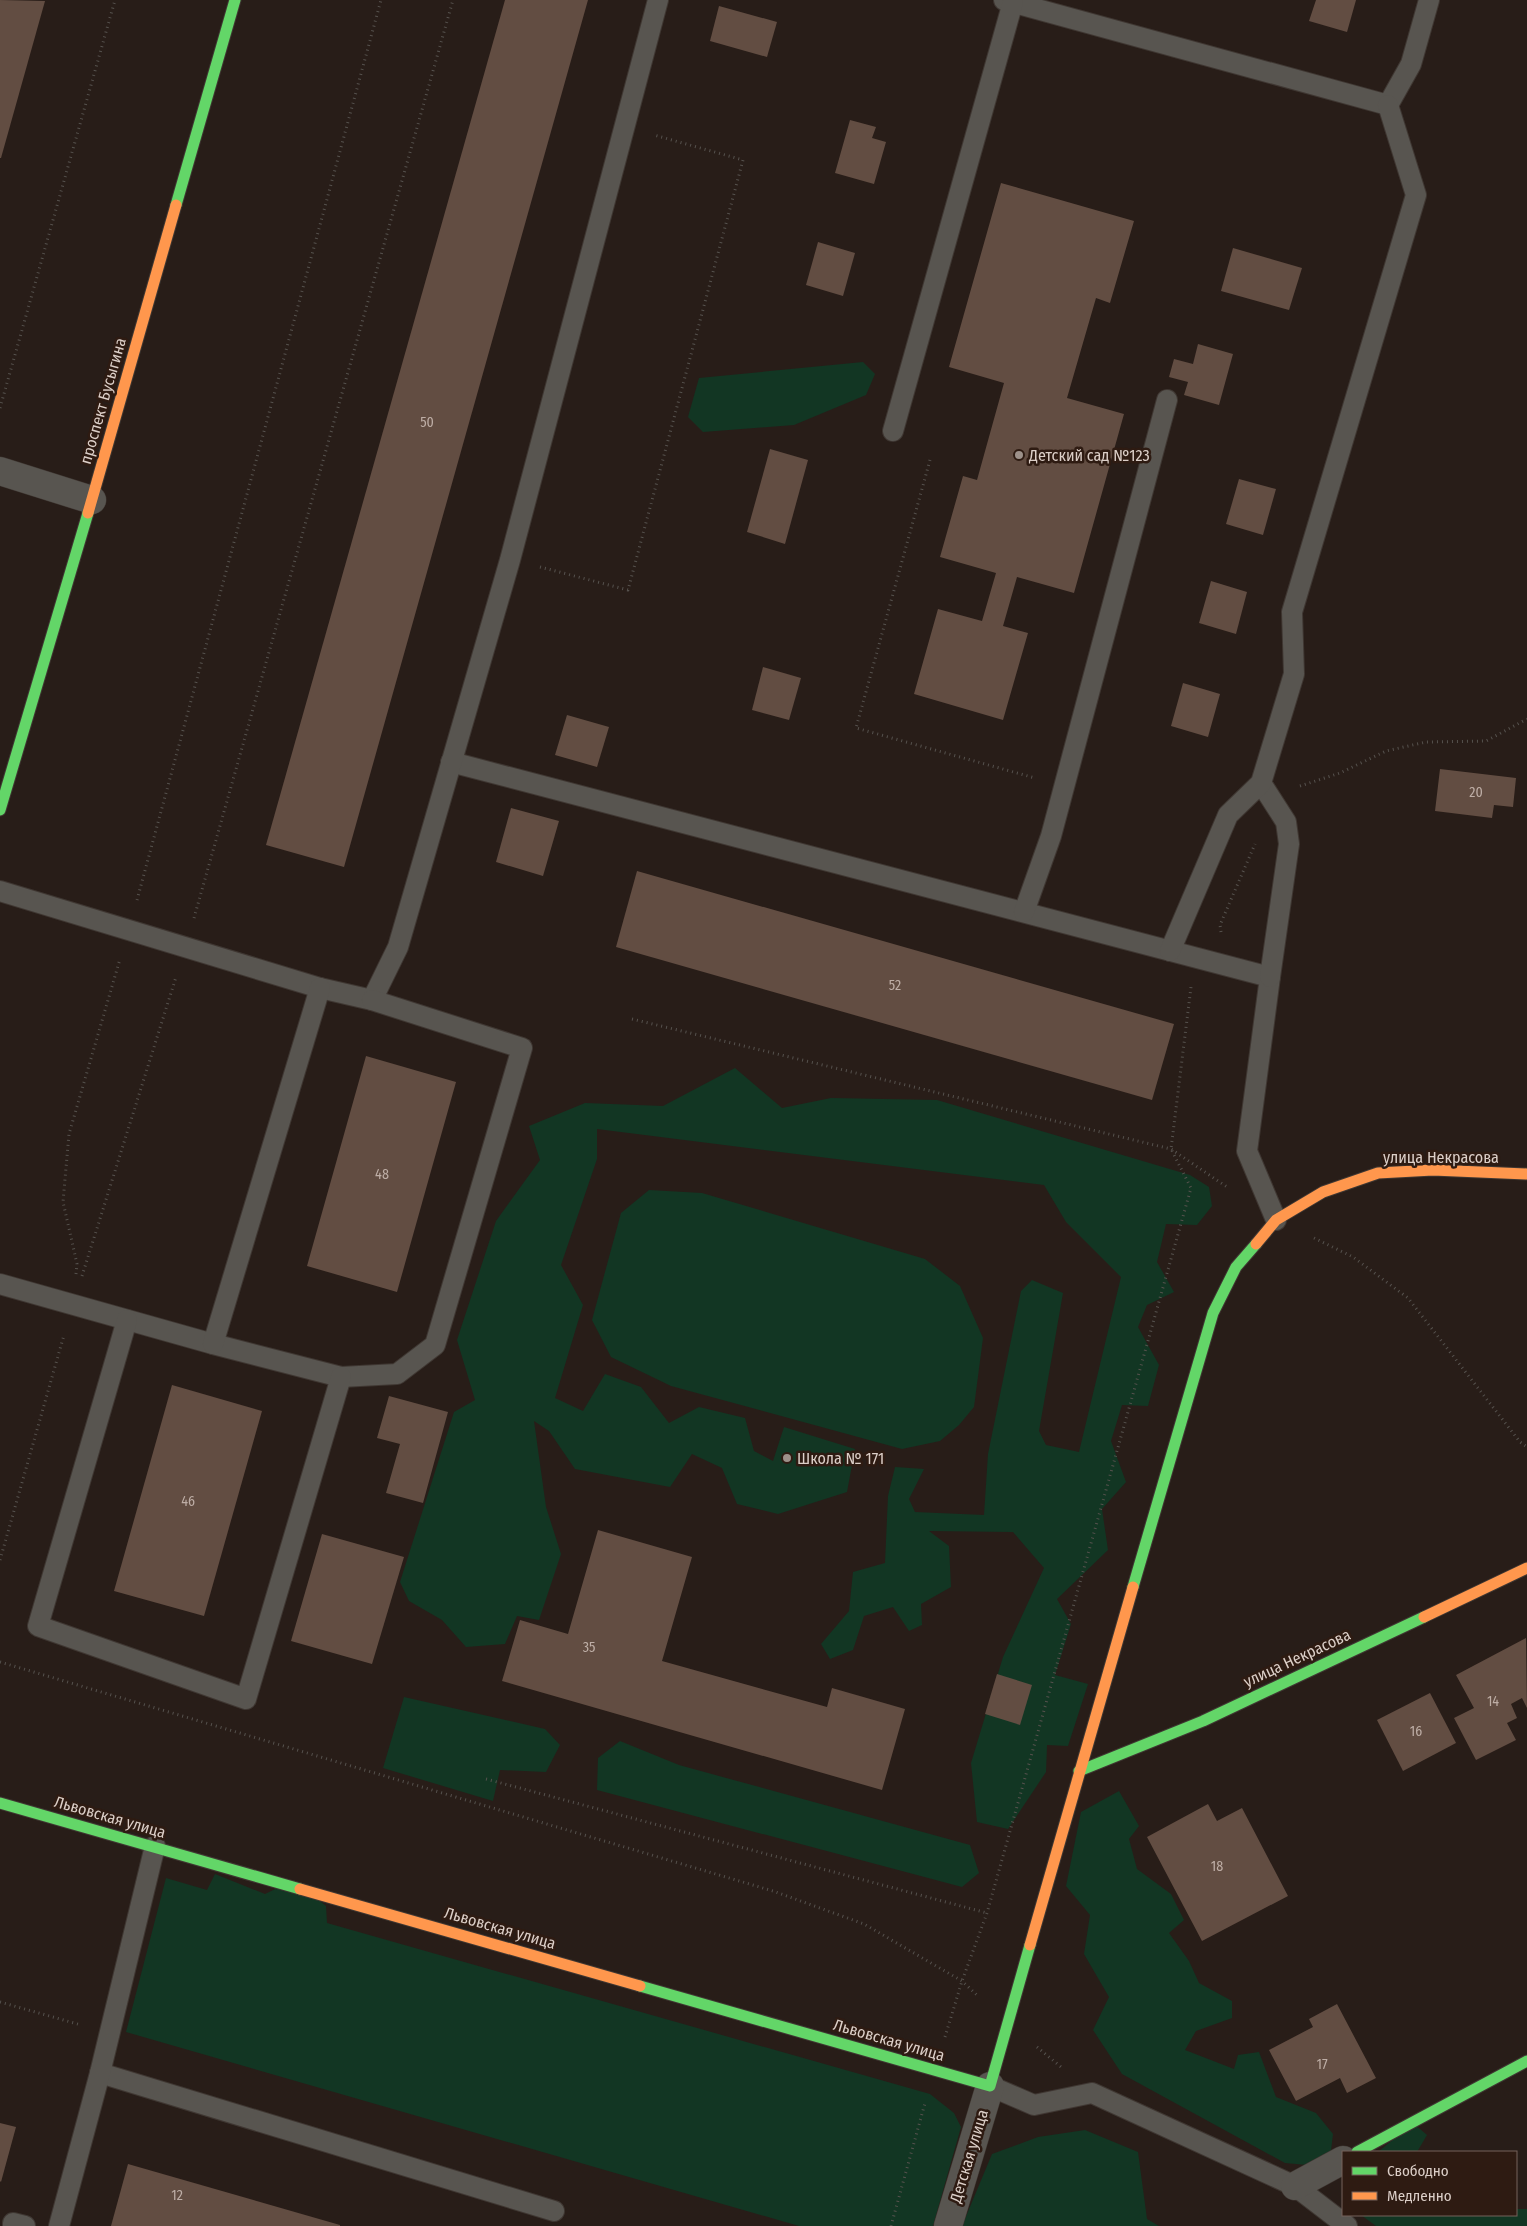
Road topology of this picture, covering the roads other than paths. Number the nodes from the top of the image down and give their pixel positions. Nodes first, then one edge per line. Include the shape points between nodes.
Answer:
1 (235, 0) edge
2 (658, 0) edge
3 (1429, 0) edge
4 (1009, 1) edge
5 (1044, 5) edge
6 (1388, 105) junction
7 (1167, 400) dead end
8 (894, 432) dead end
9 (0, 472) edge
10 (92, 500) junction
11 (452, 762) junction
12 (1261, 783) junction
13 (0, 810) edge
14 (0, 892) edge
15 (1024, 912) junction
16 (1170, 951) junction
17 (1270, 977) junction
18 (320, 988) junction
19 (372, 1000) junction
20 (1527, 1174) edge
21 (1276, 1220) junction
22 (0, 1284) edge
23 (127, 1320) junction
24 (213, 1344) junction
25 (342, 1377) junction
26 (1527, 1568) edge
27 (1079, 1771) junction
28 (0, 1803) edge
29 (155, 1846) junction
30 (1527, 2061) edge
31 (100, 2074) junction
32 (990, 2086) junction
33 (1360, 2151) edge
34 (1342, 2161) edge
35 (1295, 2186) junction
36 (554, 2211) dead end
37 (13, 2226) edge
38 (25, 2226) edge
39 (59, 2226) edge
40 (948, 2226) edge
41 (1347, 2226) edge

1 - 10 street, проспект Бусыгина
2 - 11 lane via 510,560
3 - 6 lane via 1411,64
4 - 5 lane
4 - 8 lane
5 - 6 lane
6 - 12 lane via 1416,195 1292,612 1294,674
7 - 15 lane via 1064,786
9 - 10 street
10 - 13 street, проспект Бусыгина
11 - 15 lane
11 - 19 lane via 398,947
12 - 16 lane via 1228,815
12 - 17 lane via 1286,822 1289,844
14 - 18 lane
15 - 16 lane
16 - 17 lane
17 - 21 lane via 1247,1151
18 - 19 lane
18 - 24 lane
19 - 25 lane via 522,1048 435,1345 397,1374
20 - 21 street, улица Некрасова via 1433,1170 1378,1173 1323,1192
21 - 27 street, улица Некрасова via 1236,1267 1213,1313
22 - 23 lane
23 - 24 lane
23 - 25 lane via 38,1626 246,1699
24 - 25 lane
26 - 27 street, улица Некрасова via 1202,1721
27 - 32 street, улица Некрасова
28 - 29 street, Львовская улица
29 - 31 lane
29 - 32 street, Львовская улица
30 - 33 street
31 - 36 lane
31 - 39 lane
32 - 35 lane via 1034,2105 1092,2093
32 - 40 street, Детская улица
34 - 35 street
35 - 41 lane
37 - 38 lane via 13,2223

